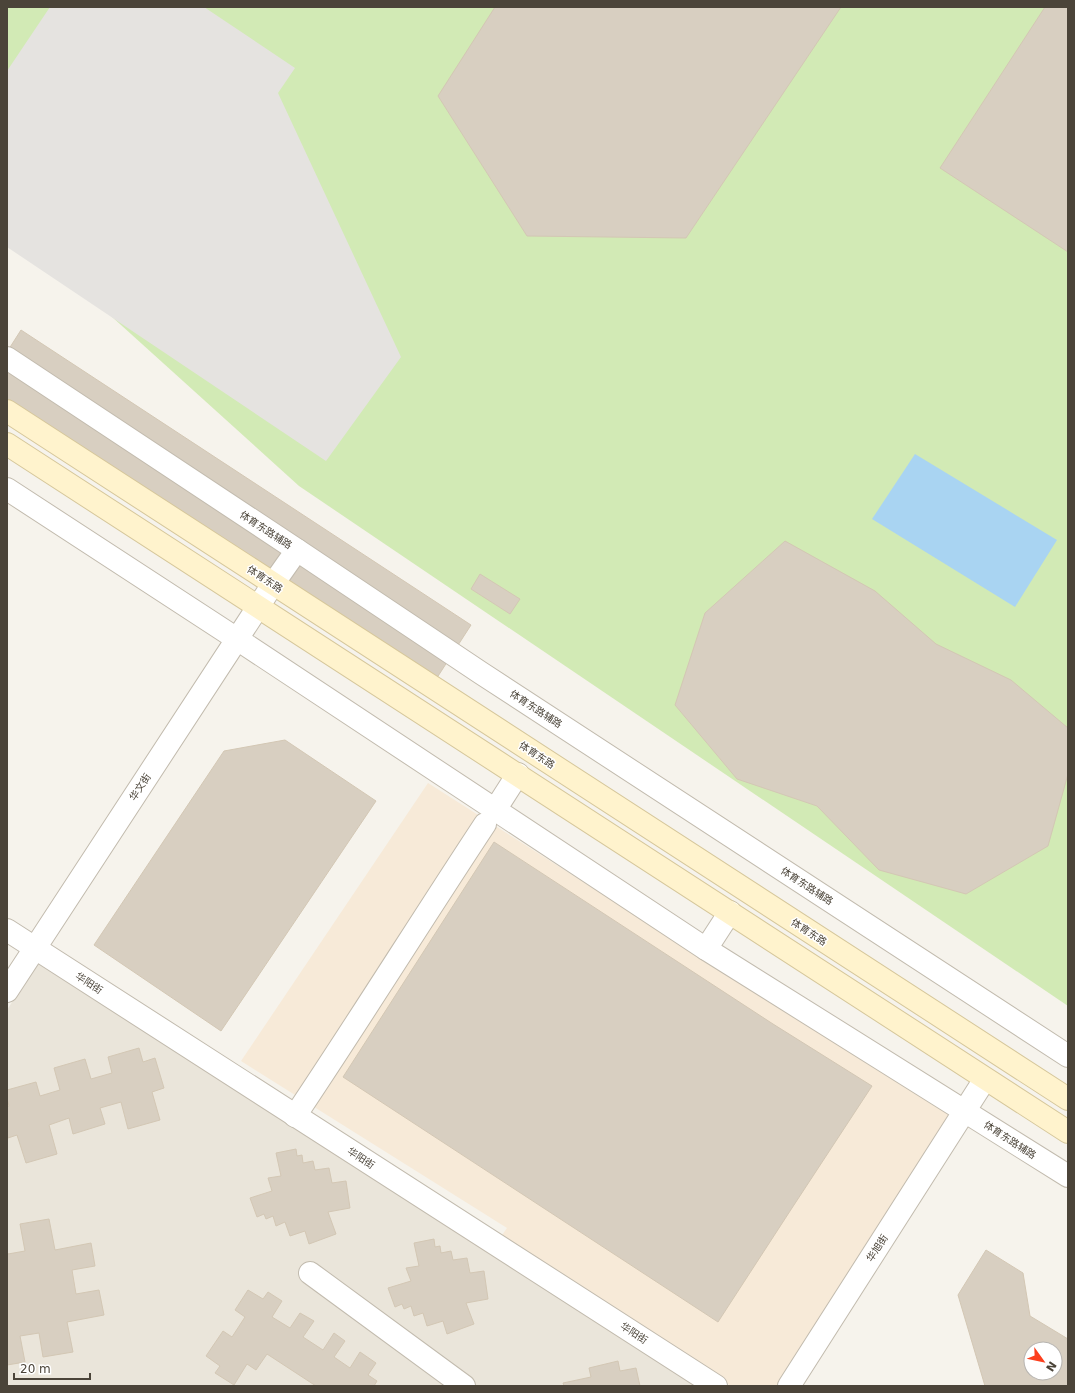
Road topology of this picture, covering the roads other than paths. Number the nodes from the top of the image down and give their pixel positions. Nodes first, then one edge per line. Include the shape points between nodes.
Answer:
1 (7, 358) edge
2 (7, 411) edge
3 (7, 444) edge
4 (7, 488) edge
5 (297, 550) junction
6 (273, 584) junction
7 (259, 607) junction
8 (237, 639) junction
9 (518, 774) junction
10 (490, 817) junction
11 (730, 912) junction
12 (7, 930) edge
13 (34, 948) junction
14 (706, 949) junction
15 (7, 991) edge
16 (1068, 1056) edge
17 (985, 1079) junction
18 (1068, 1099) edge
19 (965, 1110) junction
20 (295, 1116) junction
21 (1068, 1132) edge
22 (1068, 1176) edge
23 (310, 1273) dead end
24 (464, 1386) edge
25 (716, 1386) edge
26 (789, 1386) edge

1 - 5 street, 体育东路辅路
2 - 6 main road, 体育东路
3 - 7 main road
4 - 8 street, 体育东路辅路
5 - 6 street, 华文街
5 - 16 street, 体育东路辅路
6 - 7 street, 华文街
6 - 18 main road, 体育东路
7 - 8 street, 华文街
7 - 9 main road
8 - 10 street, 体育东路辅路
8 - 13 street, 华文街
9 - 10 street
9 - 11 main road
10 - 14 street, 体育东路辅路
10 - 20 street
11 - 14 street
11 - 17 main road
12 - 13 street, 华阳街
13 - 15 street, 华文街
13 - 20 street, 华阳街
14 - 19 street, 体育东路辅路
17 - 19 street, 华旭街
17 - 21 main road
19 - 22 street, 体育东路辅路
19 - 26 street, 华旭街
20 - 25 street, 华阳街
23 - 24 street

